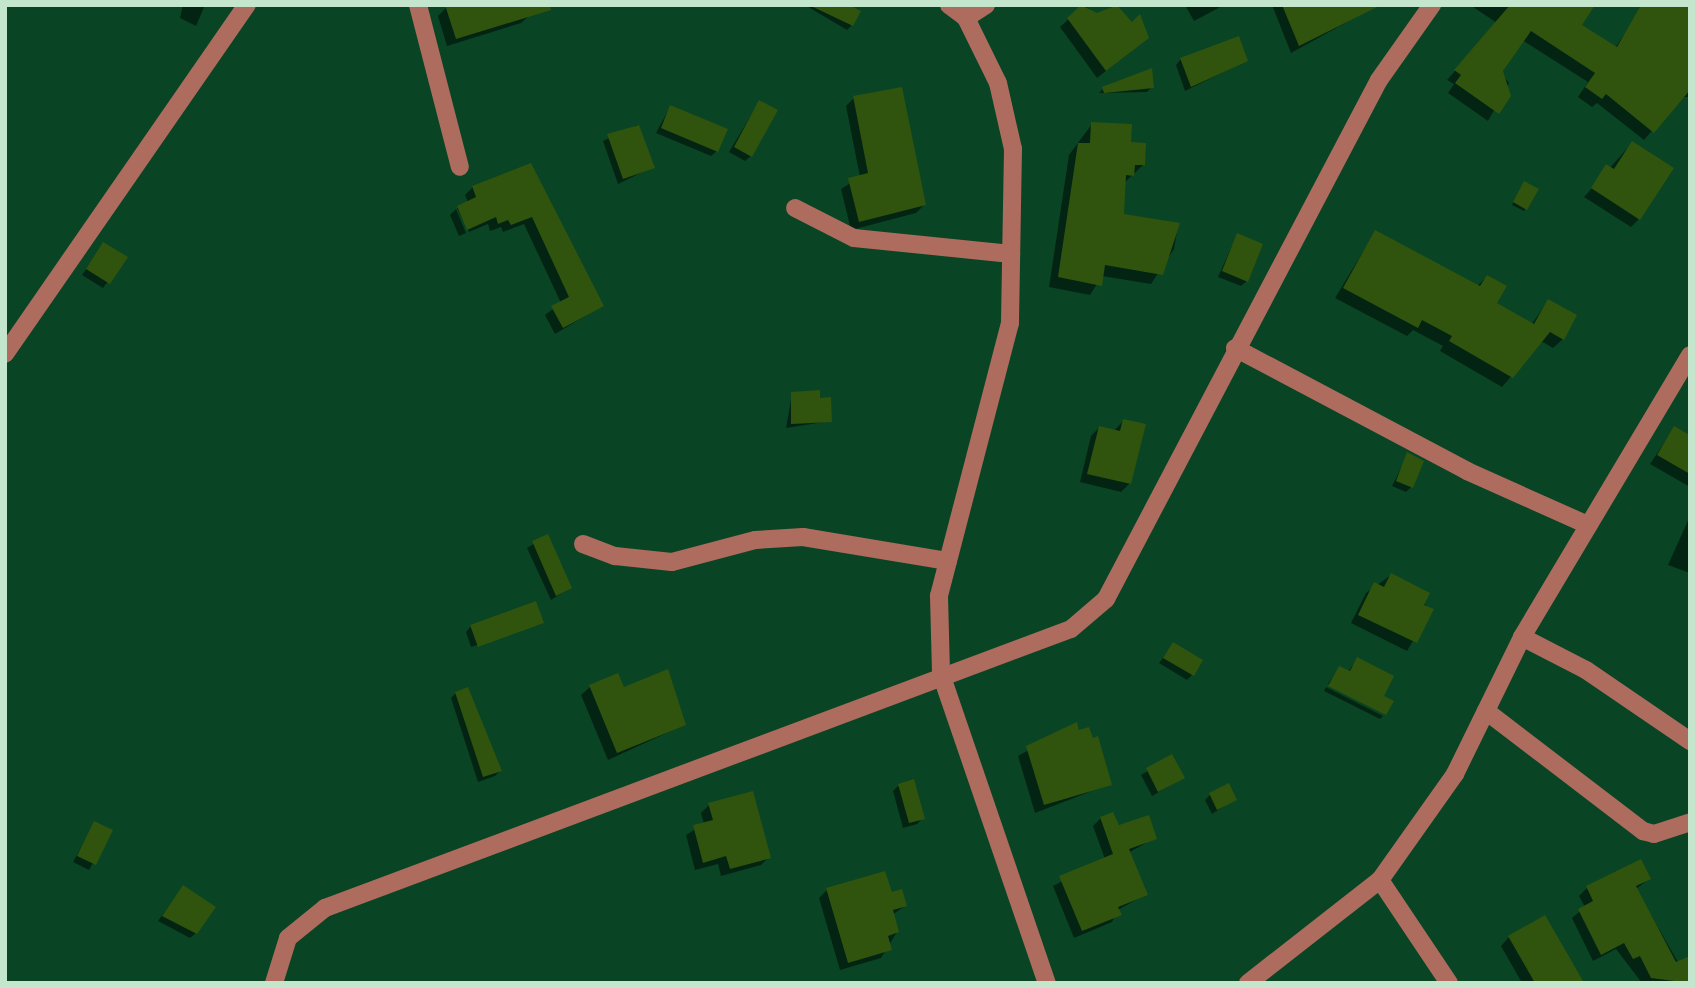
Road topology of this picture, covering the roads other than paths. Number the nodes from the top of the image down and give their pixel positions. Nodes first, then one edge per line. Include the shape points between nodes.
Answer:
1 (247, 5) edge
2 (418, 5) edge
3 (949, 5) edge
4 (986, 5) edge
5 (1432, 5) edge
6 (966, 18) junction
7 (460, 167) dead end
8 (795, 208) dead end
9 (1011, 254) junction
10 (1235, 348) junction
11 (5, 354) edge
12 (1690, 355) edge
13 (1588, 525) junction
14 (583, 544) dead end
15 (948, 561) junction
16 (1522, 637) junction
17 (941, 674) junction
18 (1486, 711) junction
19 (1690, 741) edge
20 (1690, 822) edge
21 (1380, 880) junction
22 (274, 983) edge
23 (1046, 983) edge
24 (1248, 983) edge
25 (1449, 983) edge

1 - 11 street
2 - 7 street
3 - 6 street
4 - 6 street
5 - 10 street via 1379,80
6 - 9 street via 998,83 1013,149
8 - 9 street via 854,237
9 - 15 street via 1010,323
10 - 13 street via 1467,471
10 - 17 street via 1106,599 1071,629
12 - 13 street
13 - 16 street
14 - 15 street via 615,556 672,562 755,540 803,537
15 - 17 street via 939,596
16 - 18 street
16 - 19 street via 1586,670
17 - 22 street via 649,792 325,908 288,938
17 - 23 street
18 - 20 street via 1643,831
18 - 21 street via 1455,774
21 - 24 street
21 - 25 street

